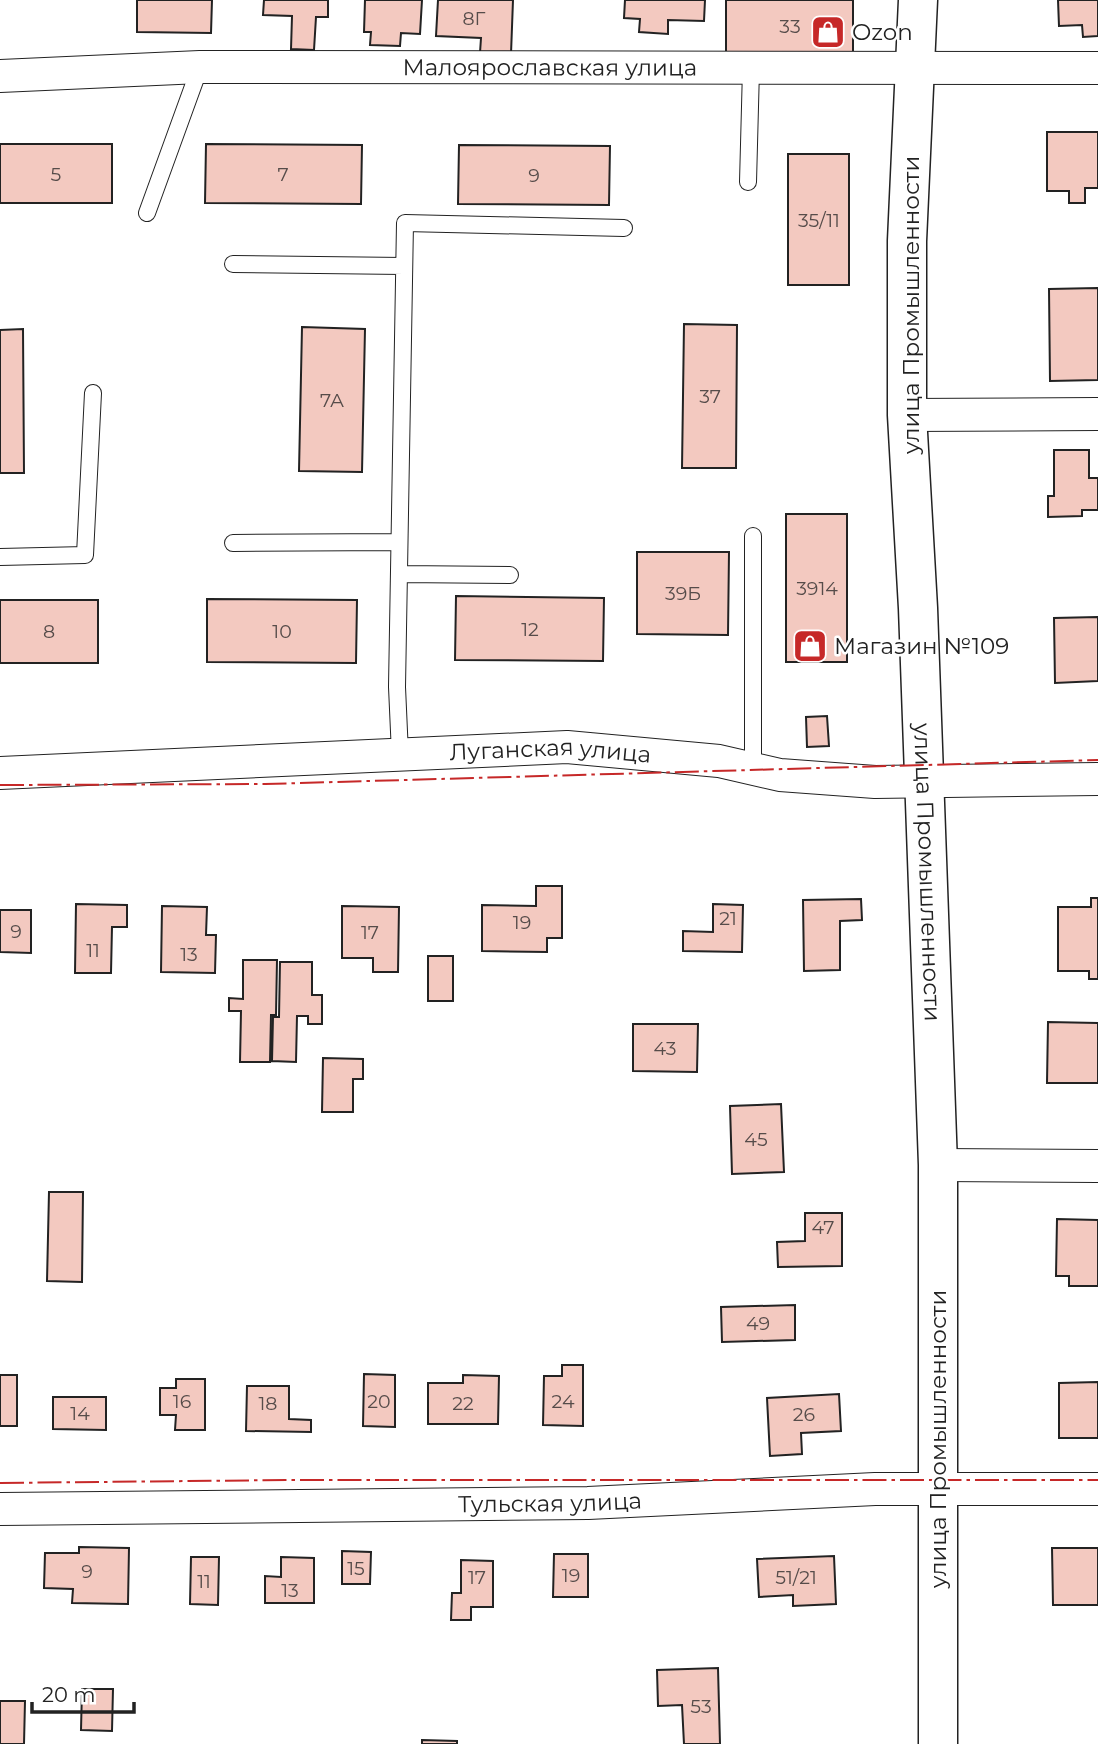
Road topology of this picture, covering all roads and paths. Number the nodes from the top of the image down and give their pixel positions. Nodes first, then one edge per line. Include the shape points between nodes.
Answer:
1 (918, 0) edge
2 (200, 67) junction
3 (916, 68) junction
4 (1098, 68) edge
5 (751, 69) junction
6 (0, 76) edge
7 (748, 182) dead end
8 (147, 213) dead end
9 (624, 228) dead end
10 (233, 264) dead end
11 (404, 266) junction
12 (93, 393) dead end
13 (1098, 414) edge
14 (906, 415) junction
15 (753, 536) dead end
16 (399, 542) junction
17 (233, 543) dead end
18 (0, 557) edge
19 (399, 574) junction
20 (510, 575) dead end
21 (400, 754) junction
22 (753, 768) junction
23 (0, 773) edge
24 (1098, 779) edge
25 (925, 780) junction
26 (938, 1165) junction
27 (1098, 1166) edge
28 (938, 1487) junction
29 (1098, 1489) edge
30 (0, 1509) edge
31 (938, 1744) edge

1 - 3 main road, улица Промышленности
2 - 5 street, Малоярославская улица
2 - 6 street, Малоярославская улица
2 - 8 lane
3 - 4 street, Малоярославская улица
3 - 5 street, Малоярославская улица
3 - 14 main road, улица Промышленности via 907,241
5 - 7 lane
9 - 11 lane via 404,223
10 - 11 lane
11 - 16 lane
12 - 18 lane via 85,555
13 - 14 street
14 - 25 main road, улица Промышленности
15 - 22 lane
16 - 17 lane
16 - 19 lane
19 - 20 lane
19 - 21 lane
21 - 22 street, Луганская улица via 567,747
21 - 23 street, Луганская улица
22 - 25 street, Луганская улица via 780,775 874,782
24 - 25 street, Луганская улица
25 - 26 main road, улица Промышленности
26 - 27 street
26 - 28 main road, улица Промышленности
28 - 29 street, Тульская улица
28 - 30 street, Тульская улица via 588,1503
28 - 31 main road, улица Промышленности

